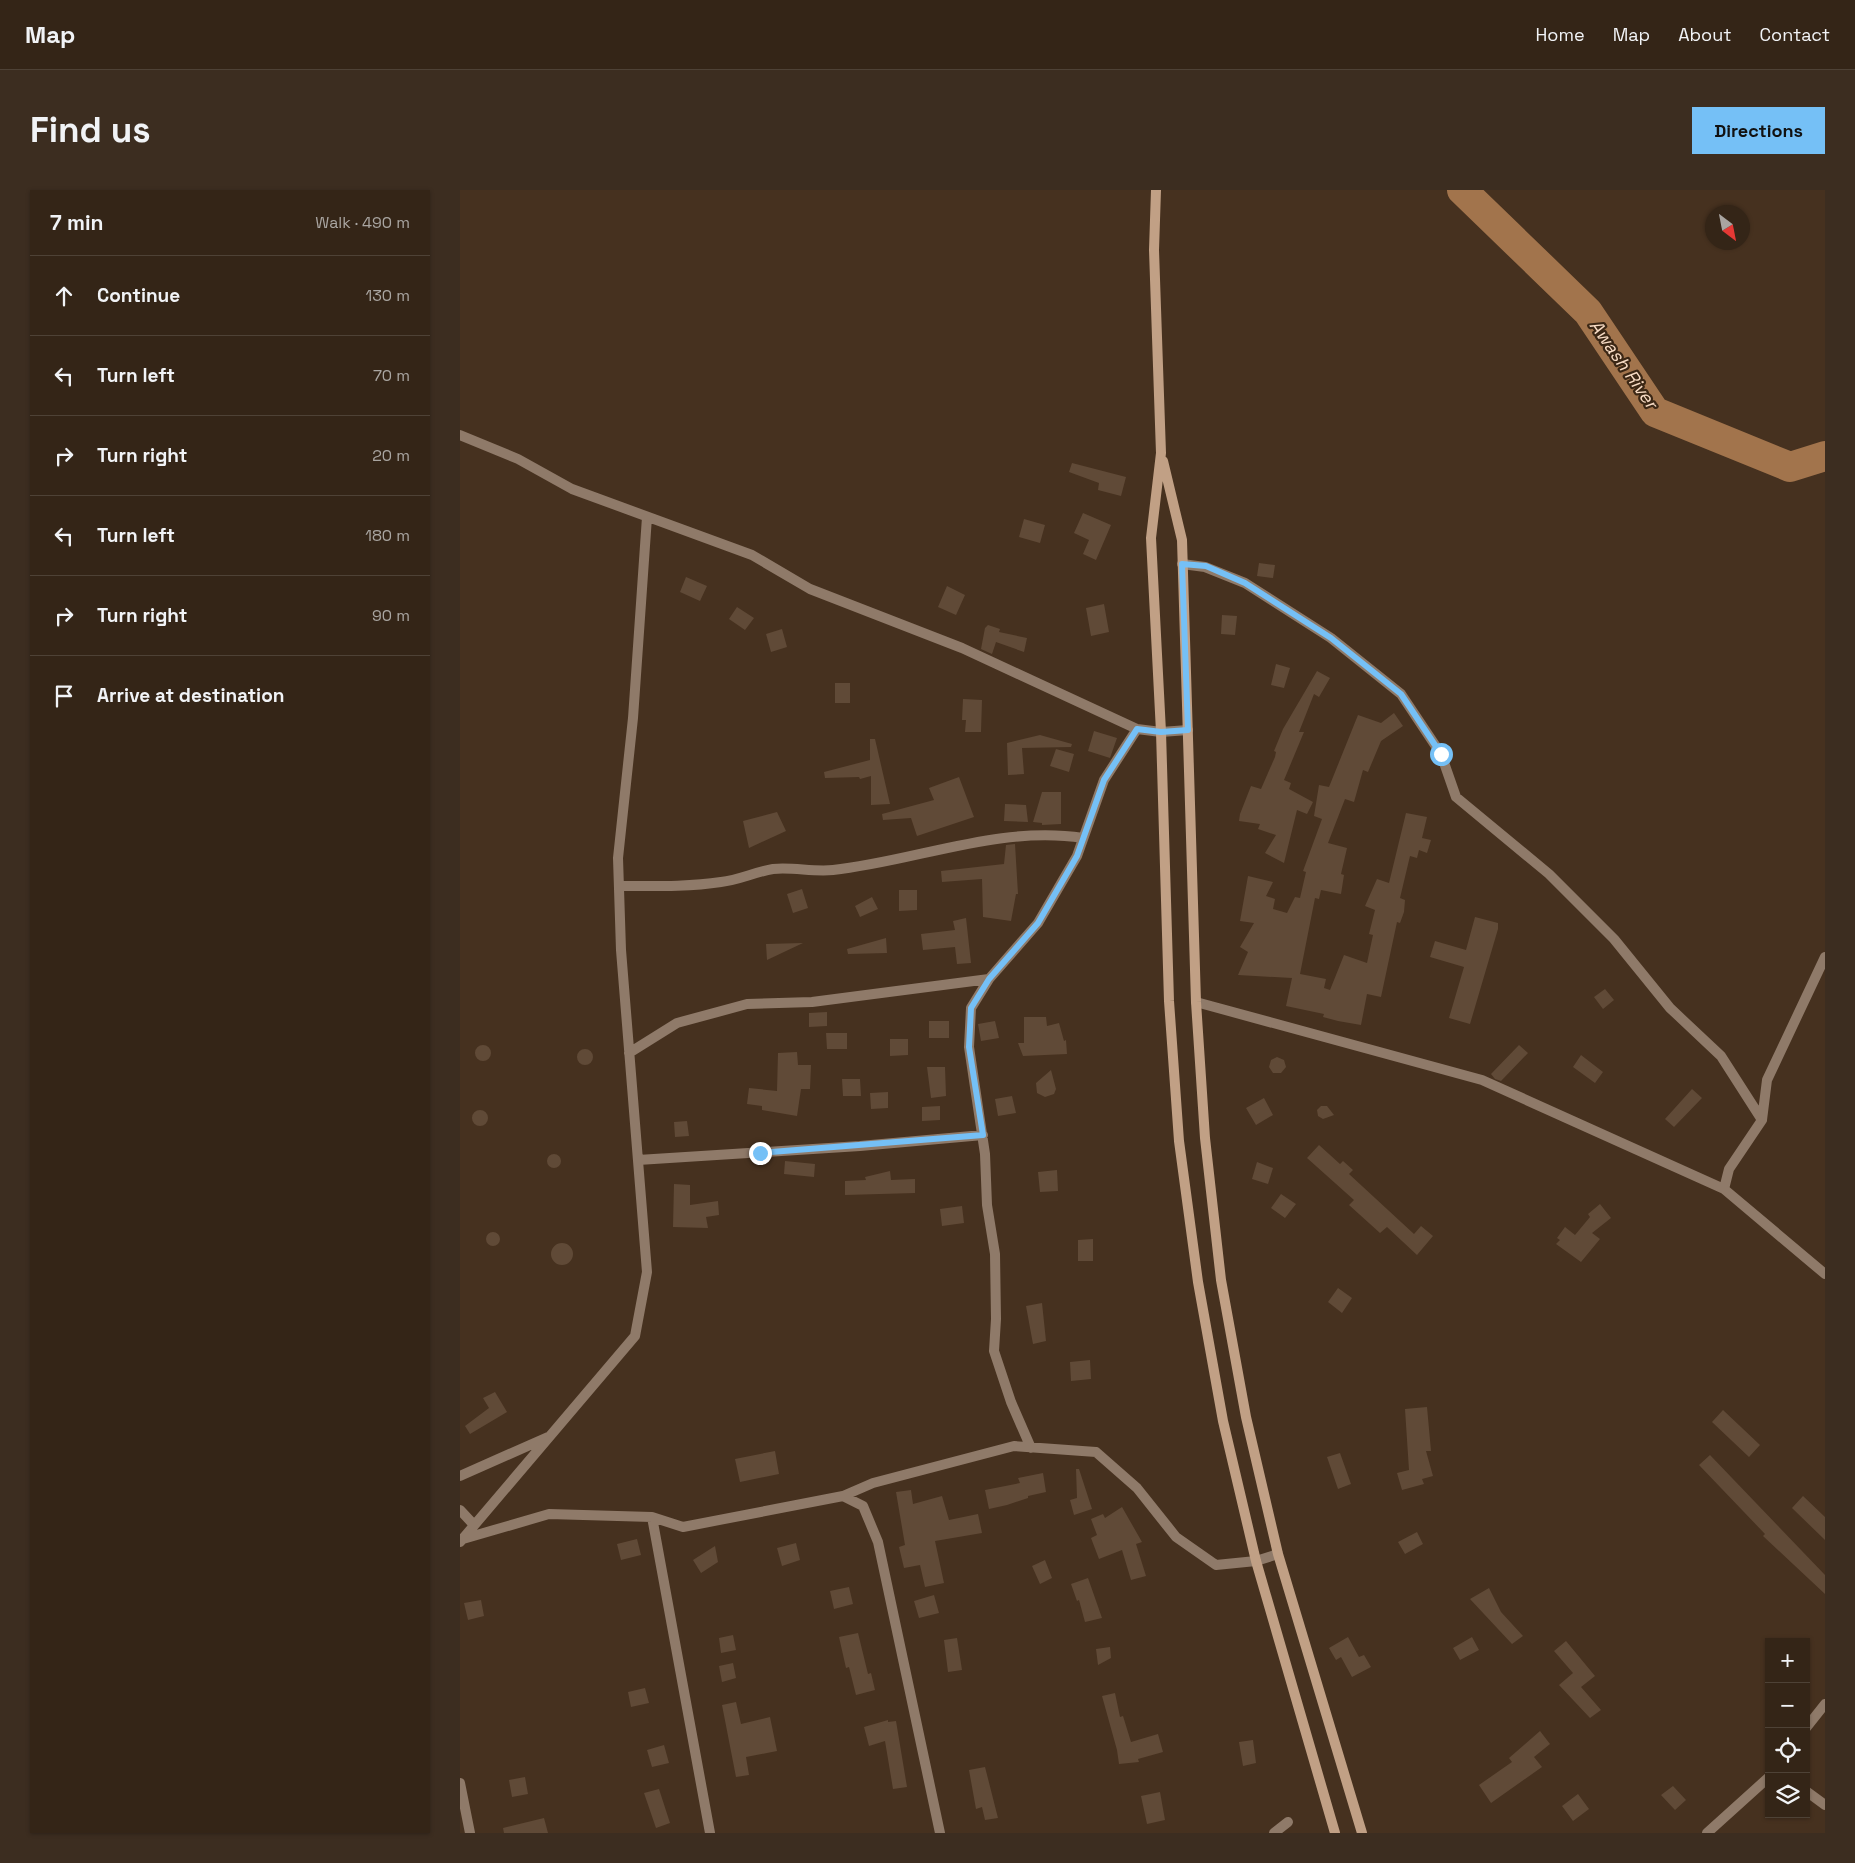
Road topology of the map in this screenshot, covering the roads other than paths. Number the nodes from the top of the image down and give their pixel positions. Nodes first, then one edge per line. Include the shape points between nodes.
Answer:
1 (1156, 190) edge
2 (460, 435) edge
3 (1161, 453) junction
4 (647, 517) junction
5 (1182, 564) junction
6 (1137, 729) junction
7 (1188, 730) junction
8 (1161, 732) junction
9 (1083, 838) junction
10 (619, 886) junction
11 (1825, 958) edge
12 (989, 979) junction
13 (1196, 1002) junction
14 (629, 1053) junction
15 (1762, 1120) junction
16 (983, 1135) junction
17 (638, 1160) junction
18 (1724, 1189) junction
19 (1825, 1274) edge
20 (550, 1436) junction
21 (1030, 1448) junction
22 (460, 1476) edge
23 (843, 1496) junction
24 (460, 1510) edge
25 (652, 1517) junction
26 (474, 1525) junction
27 (461, 1541) edge
28 (1278, 1554) junction
29 (1256, 1561) junction
30 (1825, 1704) edge
31 (1810, 1723) edge
32 (1765, 1781) edge
33 (460, 1782) edge
34 (1810, 1794) edge
35 (1825, 1805) edge
36 (1288, 1822) dead end
37 (470, 1833) edge
38 (710, 1833) edge
39 (940, 1833) edge
40 (1274, 1833) edge
41 (1335, 1833) edge
42 (1362, 1833) edge
43 (1707, 1833) edge

1 - 3 main road via 1154,250
2 - 4 street via 518,459 572,489
3 - 5 main road via 1182,540
3 - 8 main road via 1151,538
4 - 6 street via 752,555 810,589 962,648
4 - 10 street via 618,858
5 - 7 main road
5 - 15 street via 1206,566 1245,583 1331,638 1401,694 1441,754 1456,797 1549,874 1614,939 1670,1008 1721,1056
6 - 8 street
6 - 9 street via 1104,780
7 - 8 street
7 - 13 main road
8 - 29 main road via 1169,1001 1179,1141 1198,1282 1223,1421
9 - 10 street via 1066,835 1015,837 831,870 771,870 722,882
9 - 12 street via 1077,856 1038,923
10 - 14 street
11 - 15 street via 1767,1080
12 - 14 street via 812,1002 747,1004 677,1023
12 - 16 street via 971,1008 969,1047
13 - 18 street via 1482,1080
13 - 28 main road via 1205,1138 1221,1280 1246,1417
14 - 17 street
15 - 18 street via 1729,1169
16 - 17 street
16 - 21 street via 987,1205 995,1254 994,1351
17 - 20 street via 646,1272 635,1336
18 - 19 street
20 - 22 street
20 - 26 street
21 - 23 street via 1014,1446 874,1484
21 - 29 street via 1096,1452 1137,1488 1176,1537 1216,1565
23 - 25 street via 683,1527
23 - 39 street via 863,1506 878,1542
24 - 26 street
25 - 27 street via 548,1514
25 - 38 street
26 - 27 street
28 - 29 street
28 - 42 main road
29 - 41 main road
30 - 31 street
32 - 43 street
33 - 37 street
34 - 35 street
36 - 40 street

